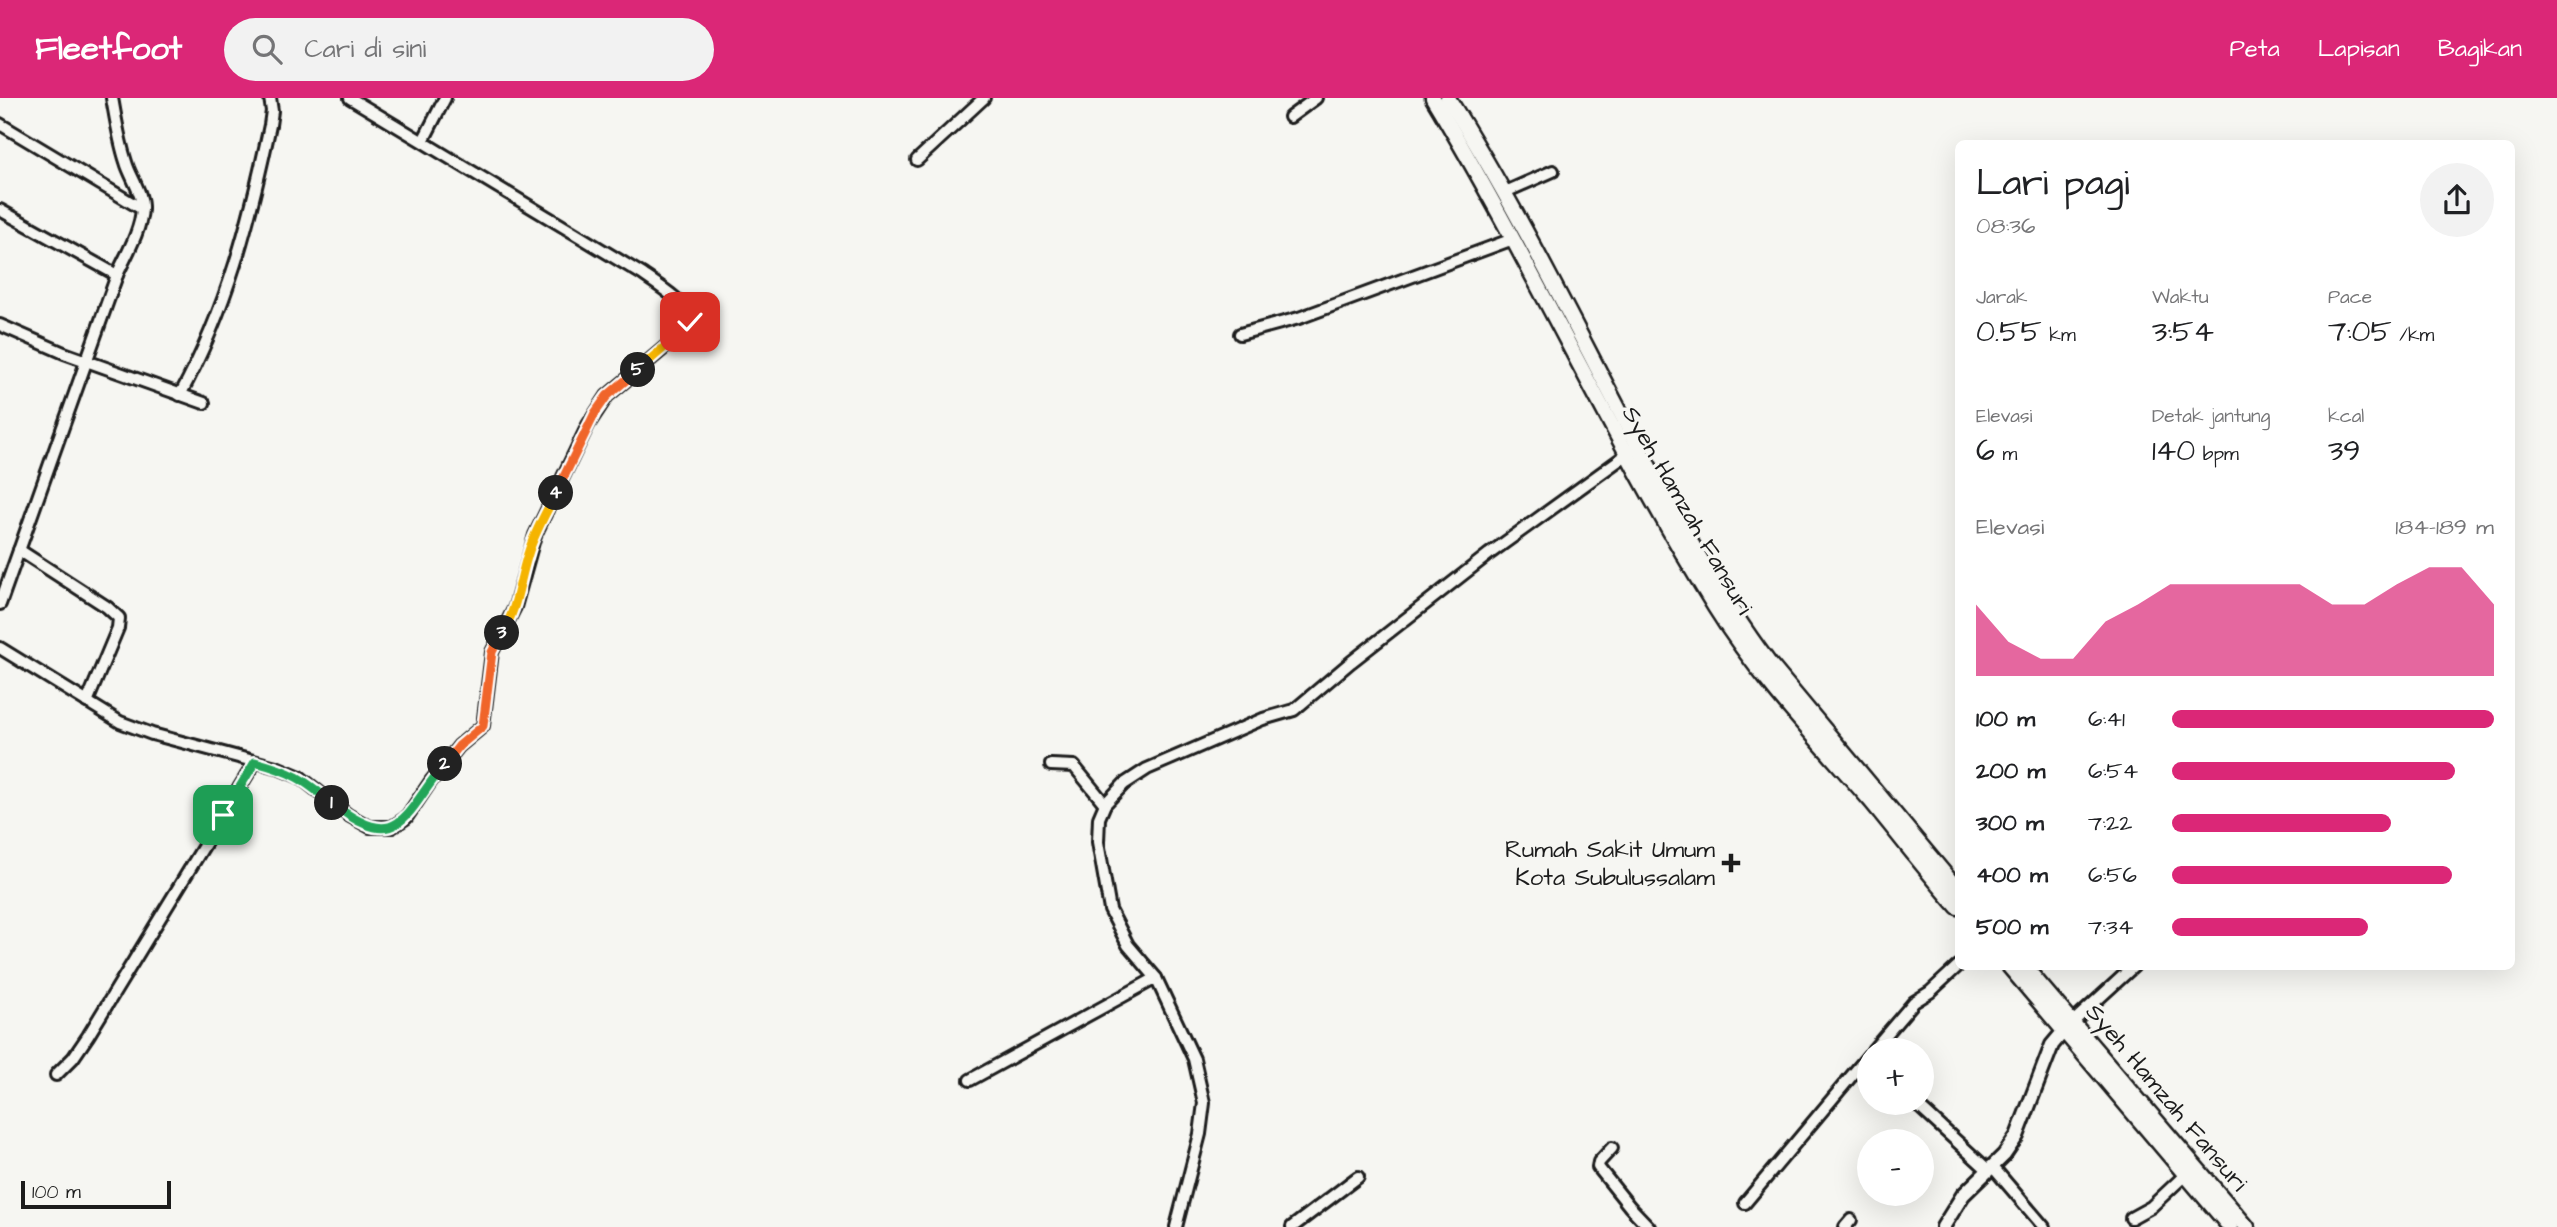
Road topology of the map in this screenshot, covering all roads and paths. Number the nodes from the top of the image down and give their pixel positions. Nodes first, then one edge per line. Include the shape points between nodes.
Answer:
1 (112, 98) edge
2 (270, 98) edge
3 (350, 98) edge
4 (445, 98) edge
5 (984, 98) edge
6 (1316, 98) edge
7 (1433, 98) edge
8 (1448, 98) edge
9 (1290, 117) dead end
10 (0, 124) edge
11 (423, 141) junction
12 (917, 160) dead end
13 (1553, 171) dead end
14 (1503, 193) junction
15 (142, 209) junction
16 (0, 210) edge
17 (1513, 239) junction
18 (117, 275) junction
19 (0, 325) edge
20 (1240, 334) dead end
21 (88, 361) junction
22 (180, 395) junction
23 (204, 403) dead end
24 (1633, 450) junction
25 (19, 550) junction
26 (0, 604) edge
27 (0, 648) edge
28 (1762, 664) junction
29 (87, 702) junction
30 (255, 762) junction
31 (1051, 765) dead end
32 (1105, 804) junction
33 (1955, 887) edge
34 (1955, 903) edge
35 (1955, 969) edge
36 (2012, 970) edge
37 (2027, 970) edge
38 (2130, 970) edge
39 (1156, 978) junction
40 (2068, 1026) junction
41 (1884, 1038) edge
42 (1857, 1070) edge
43 (55, 1075) dead end
44 (970, 1080) dead end
45 (1929, 1115) edge
46 (1612, 1148) dead end
47 (1990, 1168) junction
48 (2186, 1174) junction
49 (1358, 1177) dead end
50 (1745, 1203) dead end
51 (2131, 1218) dead end
52 (2223, 1225) edge
53 (1175, 1227) edge
54 (1292, 1227) edge
55 (1649, 1227) edge
56 (1943, 1227) edge
57 (2043, 1227) edge
58 (2247, 1227) edge

1 - 15 street via 118,136
2 - 22 street via 270,125 239,257 214,326
3 - 11 street
4 - 11 street
5 - 12 street
6 - 9 street
7 - 17 main road, Syeh Hamzah Fansuri
8 - 14 main road, Syeh Hamzah Fansuri
10 - 15 street
11 - 30 street via 642,274 686,309 690,322 607,396 595,413 535,535 515,607 495,643 483,726 459,746 406,818 391,827 370,827 348,816 300,778
13 - 14 street
14 - 24 main road, Syeh Hamzah Fansuri
15 - 18 street
16 - 18 street
17 - 20 street via 1299,318
17 - 24 main road, Syeh Hamzah Fansuri
18 - 21 street
19 - 21 street
21 - 22 street
21 - 25 street
22 - 23 street
24 - 28 main road, Syeh Hamzah Fansuri via 1715,607
24 - 32 street via 1489,554 1294,710 1147,769
25 - 26 street
25 - 29 street via 119,618
27 - 29 street
28 - 33 main road, Syeh Hamzah Fansuri
28 - 34 main road, Syeh Hamzah Fansuri
29 - 30 street via 152,734
30 - 43 street via 88,1036
31 - 32 street via 1074,766
32 - 39 street via 1097,842 1110,910 1128,945
35 - 41 street via 1914,1002
36 - 40 main road, Syeh Hamzah Fansuri
37 - 40 main road, Syeh Hamzah Fansuri
38 - 40 street
39 - 44 street
39 - 53 street via 1194,1059 1204,1103
40 - 47 street via 2052,1045 2017,1136
40 - 48 main road, Syeh Hamzah Fansuri
40 - 58 main road, Syeh Hamzah Fansuri
42 - 50 street
45 - 47 street
46 - 55 street via 1598,1167
47 - 56 street via 1963,1195
47 - 57 street
48 - 51 street via 2151,1207
48 - 52 main road, Syeh Hamzah Fansuri
49 - 54 street

